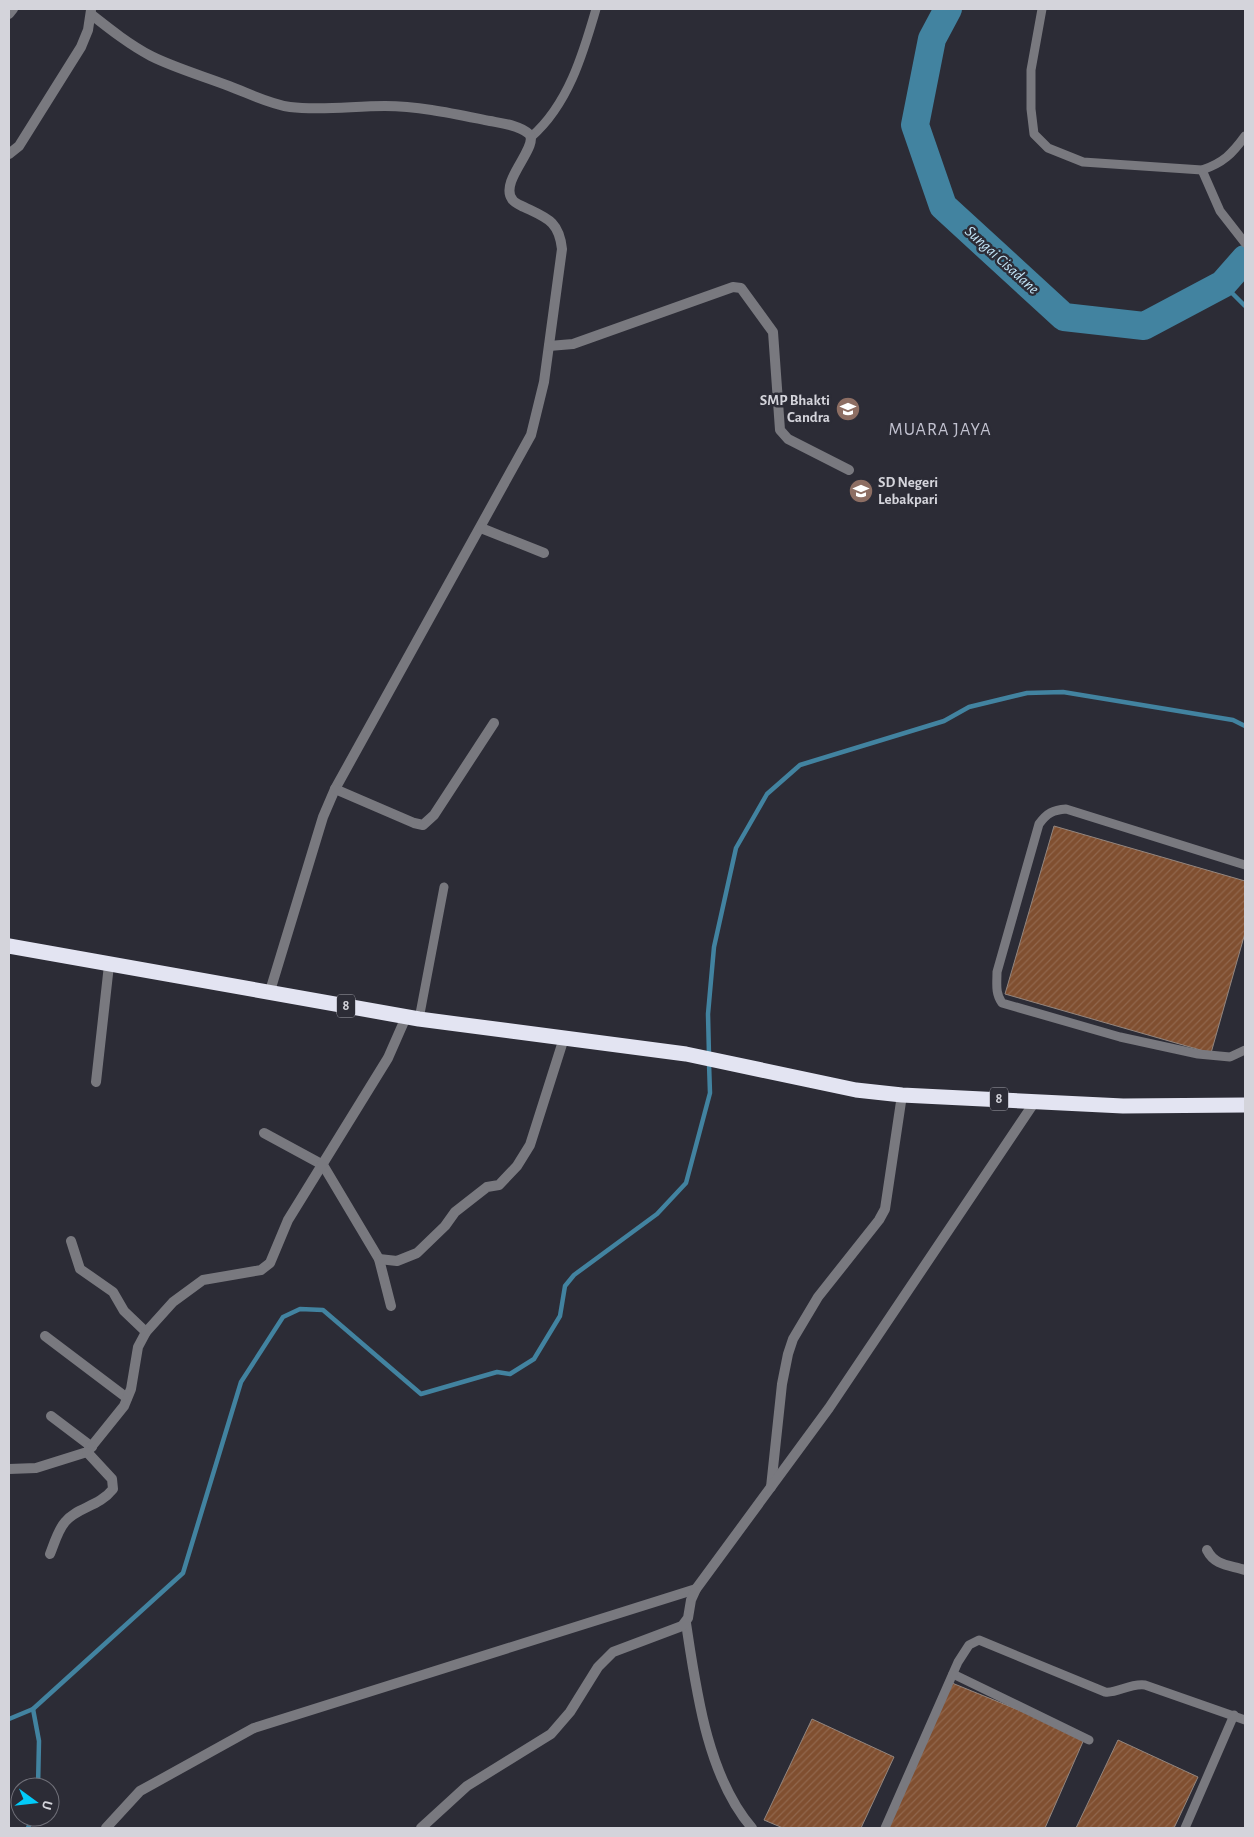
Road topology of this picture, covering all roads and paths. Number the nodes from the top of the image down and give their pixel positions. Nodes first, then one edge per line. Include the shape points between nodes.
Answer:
1 (13, 9) edge
2 (596, 9) edge
3 (1042, 9) edge
4 (91, 12) edge
5 (9, 14) edge
6 (1245, 136) edge
7 (531, 137) junction
8 (9, 154) edge
9 (1202, 170) junction
10 (1245, 243) edge
11 (548, 346) junction
12 (849, 470) dead end
13 (481, 528) junction
14 (544, 553) dead end
15 (494, 723) dead end
16 (335, 789) junction
17 (1245, 865) edge
18 (444, 887) dead end
19 (9, 946) edge
20 (109, 965) junction
21 (270, 992) junction
22 (412, 1018) junction
23 (564, 1038) junction
24 (1245, 1050) edge
25 (96, 1082) dead end
26 (902, 1095) junction
27 (1036, 1100) junction
28 (1245, 1105) edge
29 (264, 1133) dead end
30 (323, 1165) junction
31 (71, 1241) dead end
32 (379, 1259) junction
33 (391, 1306) dead end
34 (146, 1332) junction
35 (45, 1336) dead end
36 (127, 1398) junction
37 (51, 1416) dead end
38 (90, 1449) junction
39 (9, 1469) edge
40 (771, 1488) junction
41 (1207, 1550) dead end
42 (50, 1554) dead end
43 (1245, 1570) edge
44 (696, 1589) junction
45 (686, 1623) junction
46 (952, 1674) junction
47 (1234, 1715) junction
48 (1245, 1720) edge
49 (1089, 1740) dead end
50 (106, 1828) edge
51 (421, 1828) edge
52 (752, 1828) edge
53 (885, 1828) edge
54 (1184, 1828) edge

1 - 5 street
2 - 7 lane via 571,81 548,120
3 - 9 lane via 1031,70 1034,134 1048,148 1083,162
4 - 7 street via 131,44 152,56 270,102 304,108 387,106 431,110 517,127
4 - 8 street via 81,47 19,146
6 - 9 lane via 1232,155
7 - 11 street via 514,175 510,194 517,204 551,221 561,238
9 - 10 lane via 1220,210
11 - 12 street via 573,344 733,287 741,288 774,332 780,430 788,439
11 - 13 street via 540,404 531,435
13 - 14 street
13 - 16 street
15 - 16 street via 439,808 423,825
16 - 21 street via 323,817
17 - 24 lane via 1066,809 1054,810 1046,814 1039,824 997,985 997,996 1002,1003 1120,1037 1198,1054 1230,1057
18 - 22 lane
19 - 20 highway, 8
20 - 21 highway, 8
20 - 25 street
21 - 22 highway, 8
22 - 23 highway, 8
22 - 30 street
23 - 26 highway, 8 via 686,1054 856,1090
23 - 32 street via 530,1145 517,1166 499,1184 487,1187 455,1212 417,1253 397,1261
26 - 27 highway, 8
26 - 40 street via 884,1209 879,1220 818,1297 788,1354
27 - 28 highway, 8 via 1123,1106
27 - 40 street
29 - 30 street
30 - 32 street
30 - 34 street via 288,1220 270,1263 261,1270 203,1280 173,1302
31 - 34 street via 80,1269 113,1292 124,1311
32 - 33 street
34 - 36 street via 138,1348
35 - 36 street
36 - 38 street
37 - 38 street
38 - 39 street via 36,1468
38 - 42 street via 112,1480 113,1489 101,1502 64,1522
40 - 44 street
41 - 43 street via 1211,1559
44 - 45 street
44 - 50 street via 254,1728 140,1790
45 - 51 street via 676,1630 613,1652 598,1667 570,1712 551,1734 468,1786
45 - 52 street via 702,1713 717,1762 737,1807
46 - 47 lane via 969,1645 979,1640 1105,1692 1129,1685 1145,1685
46 - 49 lane
46 - 53 lane
47 - 48 lane
47 - 54 lane

